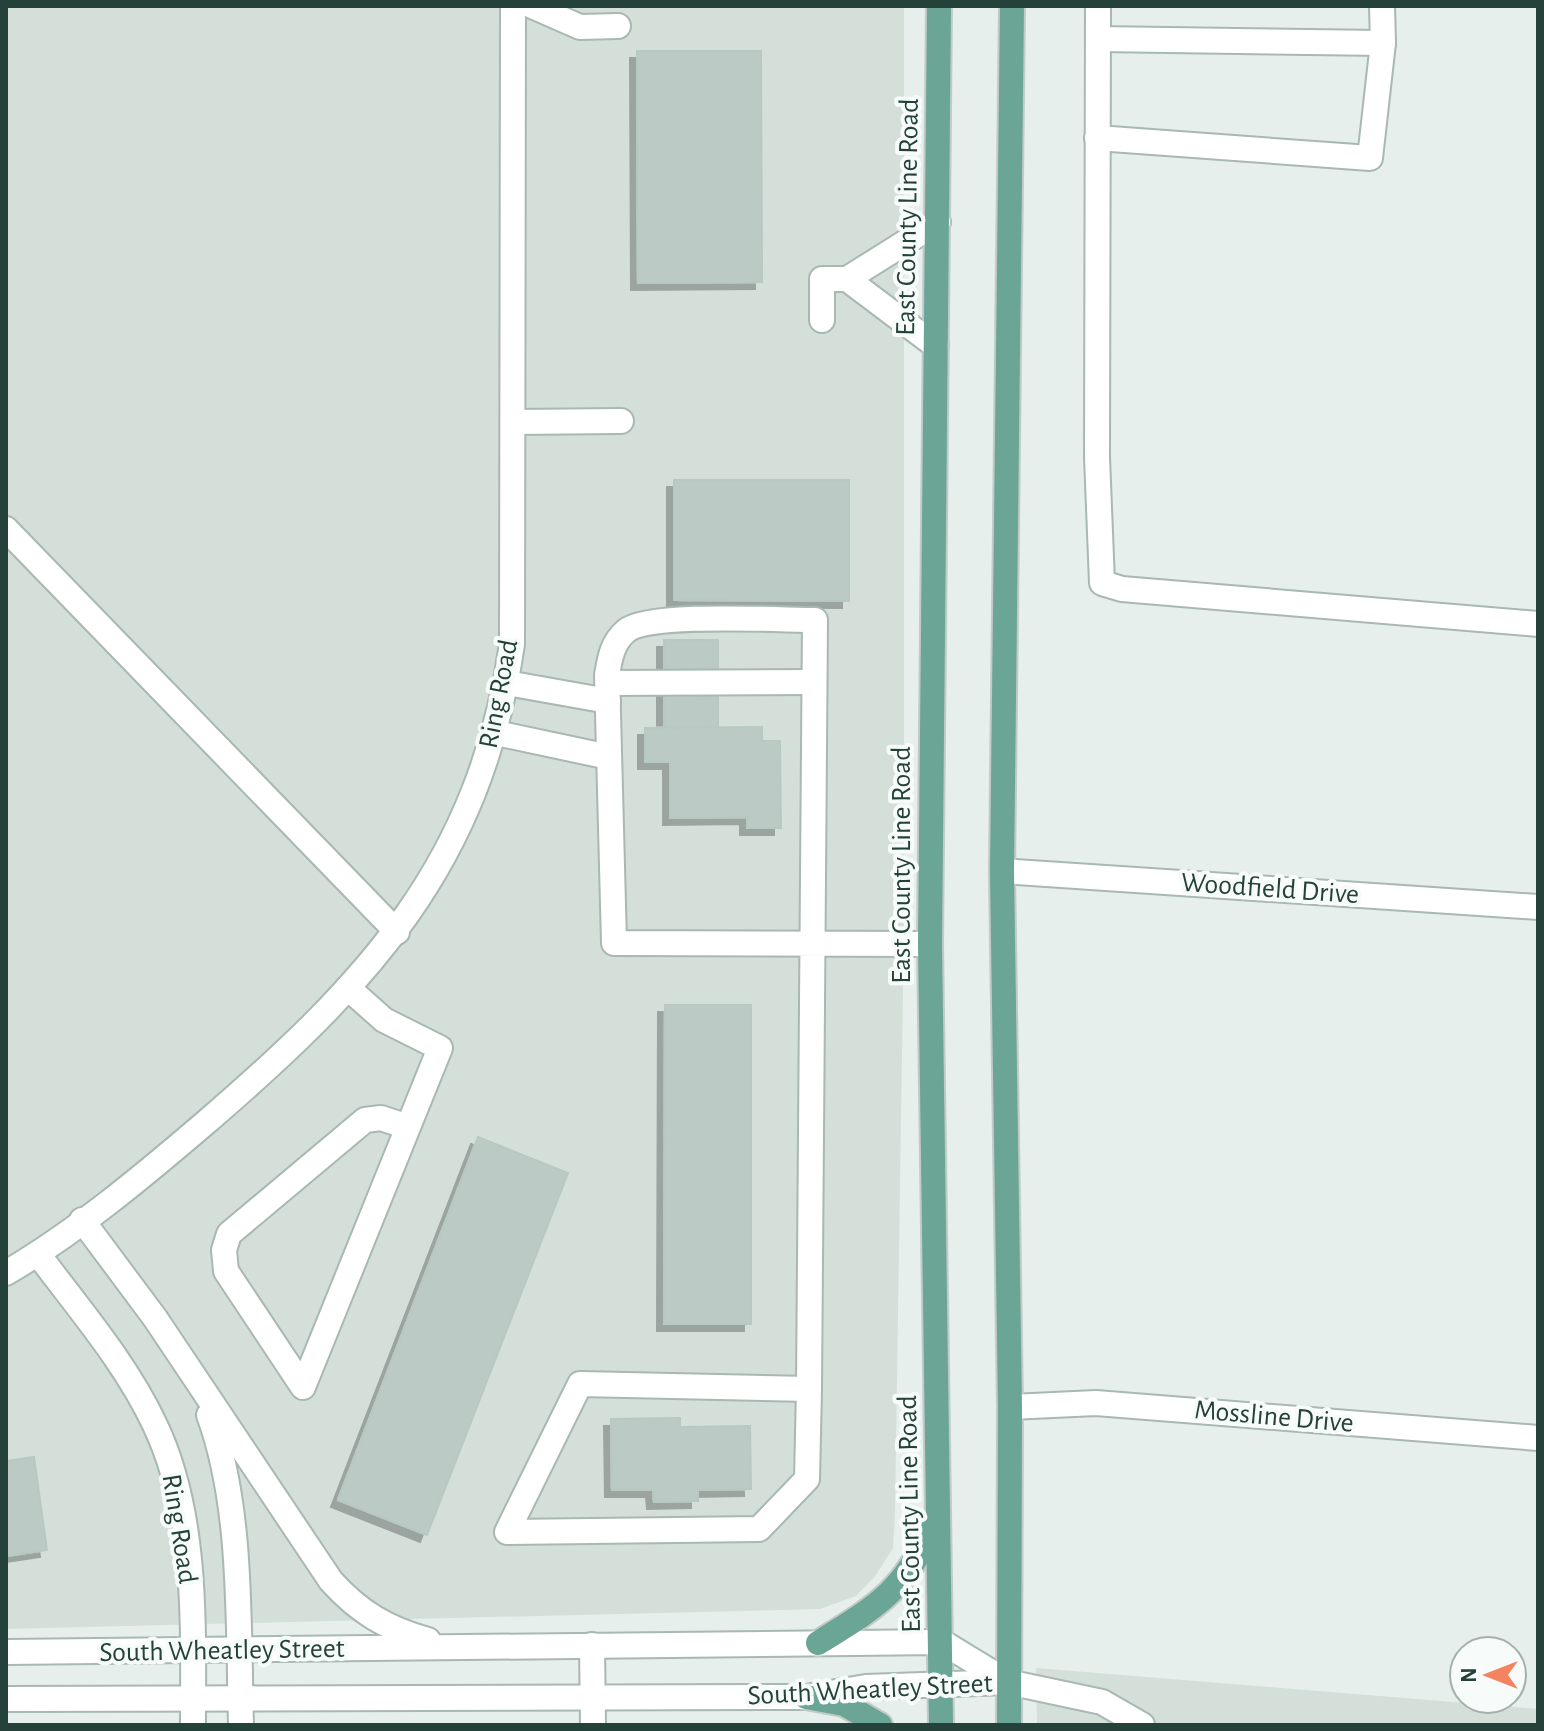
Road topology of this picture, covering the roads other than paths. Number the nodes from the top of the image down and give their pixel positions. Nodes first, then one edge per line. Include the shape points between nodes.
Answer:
1 (513, 6) edge
2 (532, 6) edge
3 (939, 6) edge
4 (1012, 6) edge
5 (1098, 6) edge
6 (1382, 6) edge
7 (618, 26) dead end
8 (1098, 39) junction
9 (1383, 43) junction
10 (1097, 138) junction
11 (938, 222) junction
12 (847, 279) junction
13 (822, 320) dead end
14 (936, 346) junction
15 (621, 421) dead end
16 (513, 422) junction
17 (6, 529) edge
18 (1538, 624) edge
19 (814, 682) junction
20 (507, 683) junction
21 (608, 692) junction
22 (496, 733) junction
23 (609, 757) junction
24 (1002, 871) junction
25 (1538, 907) edge
26 (397, 932) junction
27 (813, 943) junction
28 (930, 944) junction
29 (348, 988) junction
30 (408, 1127) junction
31 (82, 1220) junction
32 (38, 1254) junction
33 (6, 1273) edge
34 (181, 1359) junction
35 (809, 1389) junction
36 (1010, 1407) junction
37 (1538, 1438) edge
38 (940, 1511) junction
39 (942, 1642) junction
40 (818, 1643) junction
41 (592, 1645) junction
42 (457, 1647) junction
43 (238, 1651) junction
44 (6, 1652) edge
45 (193, 1652) junction
46 (941, 1682) junction
47 (1008, 1682) junction
48 (806, 1697) junction
49 (6, 1699) edge
50 (193, 1700) junction
51 (240, 1700) junction
52 (592, 1700) junction
53 (193, 1725) edge
54 (241, 1725) edge
55 (593, 1725) edge
56 (880, 1725) edge
57 (941, 1725) edge
58 (1009, 1725) edge
59 (1142, 1725) edge

1 - 16 street, Ring Road
2 - 7 street via 580,27
3 - 11 main road, East County Line Road
4 - 24 main road
5 - 8 street
6 - 9 street
8 - 9 street
8 - 10 street
9 - 10 street via 1370,158
10 - 18 street via 1102,583 1122,589
11 - 12 street
11 - 14 main road, East County Line Road
12 - 13 street via 822,279
12 - 14 street
14 - 28 main road, East County Line Road
15 - 16 street
16 - 20 street, Ring Road via 513,601
17 - 26 street
19 - 21 street
19 - 21 street via 815,620 640,623 611,651
19 - 27 street
20 - 21 street
20 - 22 street, Ring Road
21 - 23 street
22 - 23 street
22 - 26 street, Ring Road via 455,837
23 - 27 street via 614,943
24 - 25 street, Woodfield Drive
24 - 36 main road
26 - 29 street, Ring Road
27 - 28 street
27 - 35 street
28 - 38 main road, East County Line Road
29 - 30 street via 384,1020 440,1048
29 - 31 street, Ring Road via 218,1112
30 - 30 street via 367,1228 303,1387 226,1271 229,1234 365,1120 381,1118
31 - 32 street, Ring Road
31 - 34 street, Ring Road
32 - 33 street, Ring Road
32 - 45 street, Ring Road via 129,1380 165,1449 184,1528
34 - 42 street, Ring Road via 346,1597 383,1625
34 - 43 street, Ring Road via 200,1393 223,1458 232,1510
35 - 35 street via 807,1479 759,1529 507,1532 580,1384
36 - 37 street, Mossline Drive via 1096,1403
36 - 47 main road
38 - 39 main road, East County Line Road
38 - 40 main road via 917,1562 880,1604
39 - 40 street, South Wheatley Street
39 - 46 main road, East County Line Road
39 - 47 street, South Wheatley Street
40 - 41 street, South Wheatley Street
41 - 42 street, South Wheatley Street
41 - 52 street
42 - 43 street, South Wheatley Street
43 - 45 street, South Wheatley Street
43 - 51 street, Ring Road
44 - 45 street, South Wheatley Street
45 - 50 street, Ring Road
46 - 47 street, South Wheatley Street
46 - 48 street, South Wheatley Street
46 - 57 main road, East County Line Road
47 - 58 main road
47 - 59 street via 1102,1702
48 - 52 street, South Wheatley Street
48 - 56 main road via 844,1704
49 - 50 street, South Wheatley Street
50 - 51 street, South Wheatley Street
50 - 53 street, Ring Road
51 - 52 street, South Wheatley Street
51 - 54 street, Ring Road
52 - 55 street

